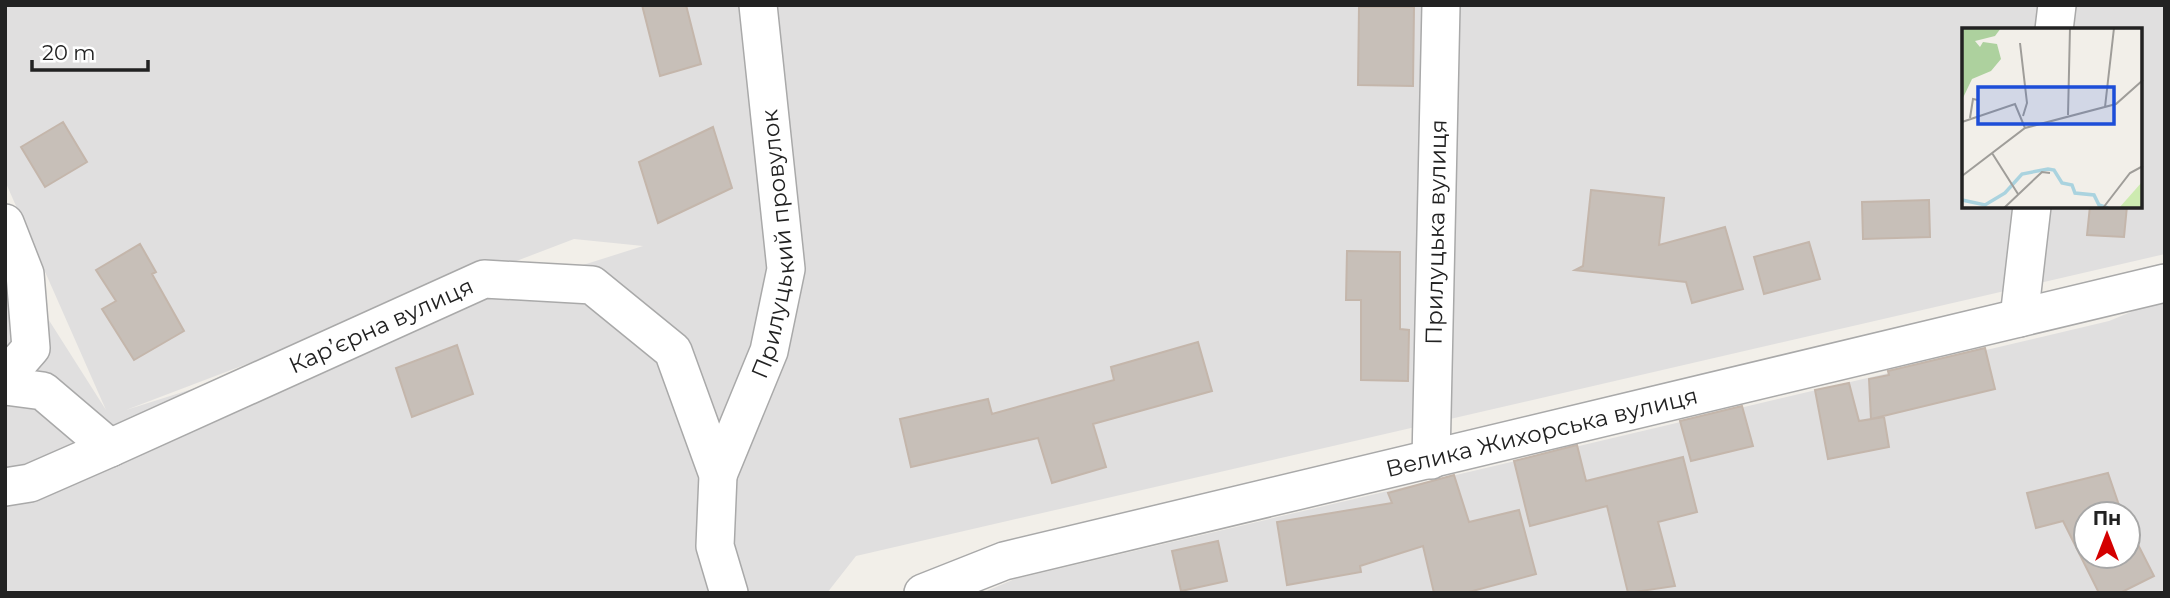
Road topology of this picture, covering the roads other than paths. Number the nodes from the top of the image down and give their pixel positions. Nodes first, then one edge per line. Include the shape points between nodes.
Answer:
1 (758, 5) edge
2 (1441, 5) edge
3 (2057, 5) edge
4 (2054, 28) edge
5 (2032, 208) edge
6 (5, 223) edge
7 (2165, 283) edge
8 (2019, 318) junction
9 (5, 377) edge
10 (5, 386) edge
11 (110, 448) junction
12 (1431, 460) junction
13 (718, 475) junction
14 (5, 487) edge
15 (729, 593) edge
16 (923, 593) edge

1 - 13 street, Прилуцький провулок via 786,269 769,351
2 - 12 street, Прилуцька вулиця
3 - 4 street
5 - 8 street
6 - 9 street via 25,274 31,348
7 - 8 street, Велика Жихорська вулиця
8 - 12 street, Велика Жихорська вулиця
10 - 11 street via 43,391
11 - 13 street, Кар’єрна вулиця via 484,279 592,285 673,351
11 - 14 street, Кар’єрна вулиця via 30,483
12 - 16 street, Велика Жихорська вулиця via 1004,561
13 - 15 street, Кар’єрна вулиця via 715,545

